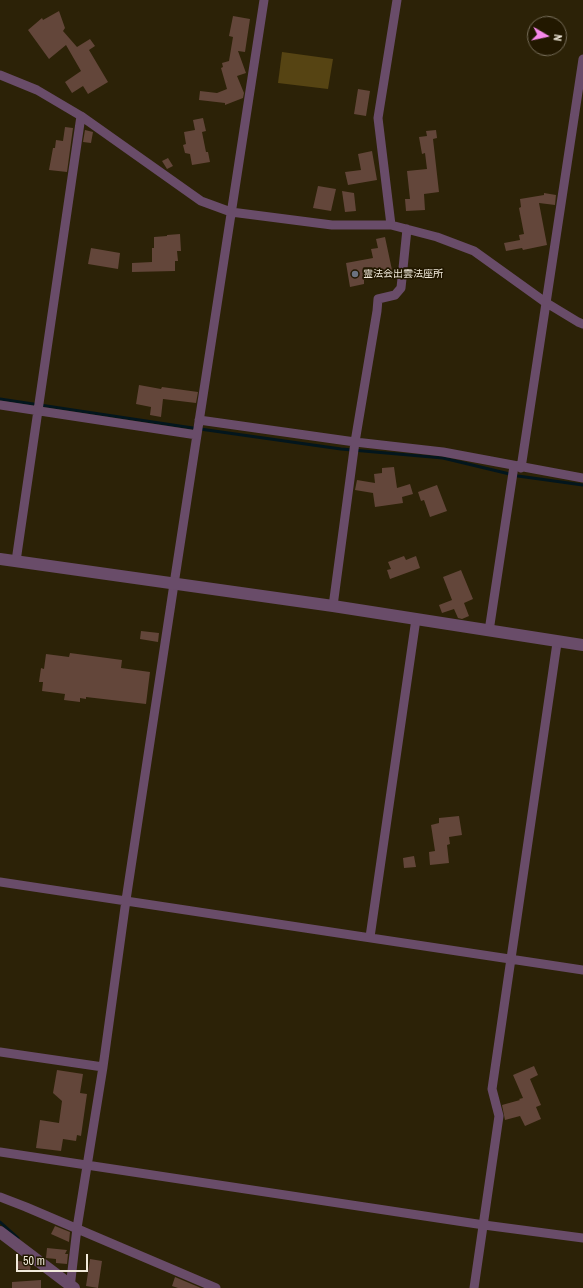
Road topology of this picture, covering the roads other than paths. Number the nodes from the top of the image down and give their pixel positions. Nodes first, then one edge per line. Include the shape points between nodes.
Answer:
1 (264, 0) edge
2 (398, 0) edge
3 (583, 59) edge
4 (0, 75) edge
5 (81, 116) junction
6 (231, 212) junction
7 (392, 225) junction
8 (407, 229) junction
9 (545, 302) junction
10 (583, 324) edge
11 (0, 405) edge
12 (37, 411) junction
13 (199, 420) junction
14 (197, 435) junction
15 (355, 442) junction
16 (518, 467) junction
17 (583, 478) edge
18 (0, 559) edge
19 (16, 561) junction
20 (174, 584) junction
21 (332, 606) junction
22 (416, 619) junction
23 (489, 631) junction
24 (560, 642) junction
25 (583, 645) edge
26 (0, 882) edge
27 (126, 900) junction
28 (370, 937) junction
29 (511, 960) junction
30 (583, 970) edge
31 (0, 1052) edge
32 (103, 1067) junction
33 (0, 1152) edge
34 (87, 1165) junction
35 (0, 1197) edge
36 (484, 1225) junction
37 (77, 1228) junction
38 (0, 1232) edge
39 (583, 1238) edge
40 (71, 1287) edge
41 (216, 1288) edge
42 (474, 1288) edge

1 - 6 street
2 - 7 street via 378,118
3 - 9 street
4 - 5 street via 37,90
5 - 6 street via 201,201
5 - 12 street
6 - 7 street via 332,225
6 - 13 street
7 - 8 street
8 - 9 street via 474,251
8 - 15 street via 401,288 395,295 378,299
9 - 10 street
9 - 16 street
11 - 12 street
12 - 14 street
12 - 19 street
13 - 14 street
13 - 15 street
14 - 20 street
15 - 16 street via 443,452
15 - 21 street
16 - 17 street
16 - 23 street
18 - 19 street
19 - 20 street
20 - 21 street
20 - 27 street
21 - 22 street
22 - 23 street
22 - 28 street
23 - 24 street
24 - 25 street
24 - 29 street via 557,643
26 - 27 street
27 - 28 street
27 - 32 street
28 - 29 street
29 - 30 street
29 - 36 street via 492,1090 499,1116
31 - 32 street
32 - 34 street
33 - 34 street
34 - 36 street
34 - 37 street
35 - 37 street
36 - 39 street
36 - 42 street
37 - 40 street
37 - 41 street
38 - 40 street

